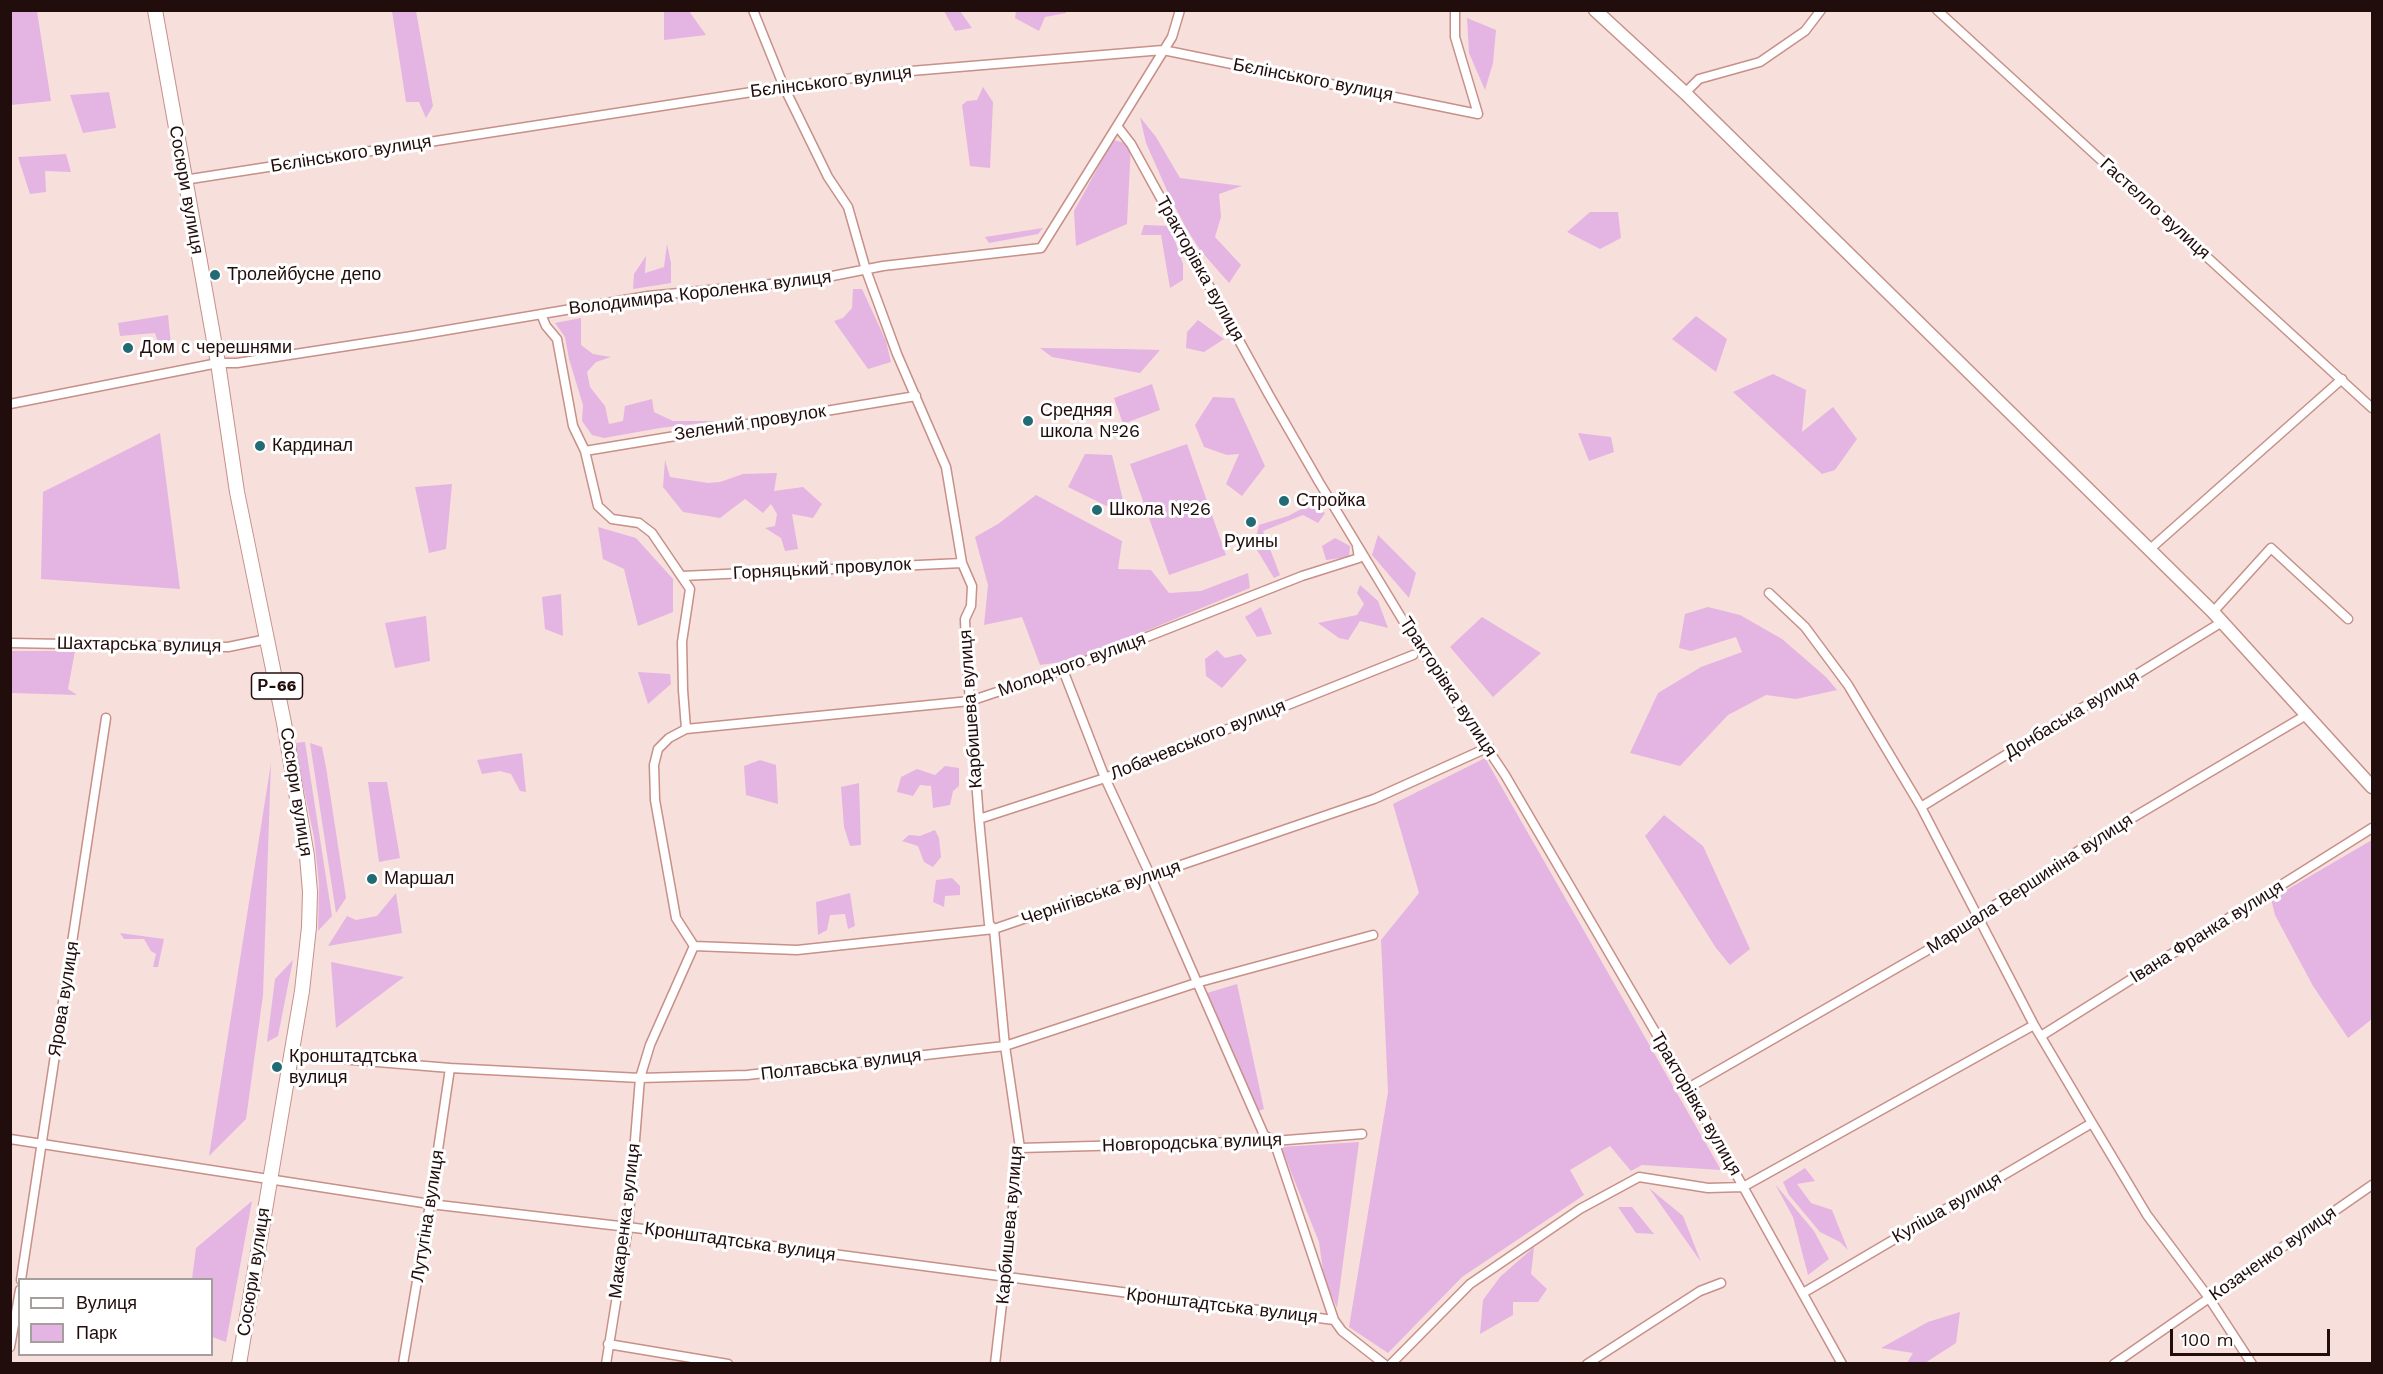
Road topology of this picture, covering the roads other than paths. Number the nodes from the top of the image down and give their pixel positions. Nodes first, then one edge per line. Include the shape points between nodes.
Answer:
1 (154, 10) edge
2 (753, 10) edge
3 (1180, 10) edge
4 (1455, 10) edge
5 (1595, 10) edge
6 (1821, 10) edge
7 (1937, 10) edge
8 (1163, 50) junction
9 (784, 87) junction
10 (1685, 93) junction
11 (1117, 126) junction
12 (184, 180) junction
13 (866, 270) junction
14 (541, 314) junction
15 (218, 363) junction
16 (2342, 379) junction
17 (916, 396) junction
18 (10, 404) edge
19 (2373, 408) edge
20 (585, 451) junction
21 (1357, 542) junction
22 (2149, 550) junction
23 (962, 563) junction
24 (682, 576) junction
25 (1769, 592) dead end
26 (2213, 612) junction
27 (2348, 619) dead end
28 (2222, 622) junction
29 (267, 639) junction
30 (10, 643) edge
31 (1413, 655) dead end
32 (1063, 670) junction
33 (970, 701) junction
34 (2308, 714) junction
35 (106, 718) dead end
36 (686, 729) junction
37 (1489, 747) junction
38 (1105, 778) junction
39 (2373, 787) edge
40 (1921, 807) junction
41 (979, 819) junction
42 (2373, 828) edge
43 (1151, 877) junction
44 (1980, 920) junction
45 (994, 929) junction
46 (1373, 935) dead end
47 (694, 946) junction
48 (1196, 983) junction
49 (2034, 1025) junction
50 (2041, 1036) junction
51 (1005, 1046) junction
52 (292, 1055) junction
53 (450, 1068) junction
54 (640, 1078) junction
55 (1688, 1088) junction
56 (2092, 1123) junction
57 (1362, 1134) dead end
58 (10, 1139) edge
59 (1274, 1142) junction
60 (43, 1144) junction
61 (1020, 1148) junction
62 (270, 1179) junction
63 (2373, 1185) edge
64 (1743, 1187) junction
65 (430, 1204) junction
66 (628, 1227) junction
67 (21, 1278) edge
68 (1007, 1278) junction
69 (1721, 1283) dead end
70 (1803, 1293) junction
71 (2209, 1298) junction
72 (18, 1301) edge
73 (1334, 1320) junction
74 (608, 1344) junction
75 (10, 1347) edge
76 (239, 1364) edge
77 (404, 1364) edge
78 (606, 1364) edge
79 (728, 1364) edge
80 (995, 1364) edge
81 (1384, 1364) edge
82 (1391, 1364) edge
83 (1587, 1364) edge
84 (1842, 1364) edge
85 (2114, 1364) edge
86 (2252, 1364) edge

1 - 12 main road, Сосюри вулиця / Р-66
2 - 9 street, Карбишева вулиця
3 - 8 street via 1172,37
4 - 8 street, Бєлінського вулиця via 1455,37 1478,114
5 - 10 main road
6 - 10 street via 1805,31 1760,62 1699,79
7 - 16 street, Гастелло вулиця
8 - 9 street, Бєлінського вулиця via 899,72
8 - 11 street
9 - 12 street, Бєлінського вулиця
9 - 13 street, Карбишева вулиця via 828,177 848,207
10 - 22 main road
11 - 13 street, Володимира Короленка вулиця via 1041,248
11 - 21 street, Тракторівка вулиця via 1131,144 1269,395
12 - 15 main road, Сосюри вулиця / Р-66
13 - 14 street, Володимира Короленка вулиця via 812,280 648,296
13 - 17 street, Карбишева вулиця
14 - 15 street, Володимира Короленка вулиця
14 - 20 street via 557,339 573,426
15 - 18 street, Володимира Короленка вулиця
15 - 29 main road, Сосюри вулиця / Р-66 via 237,492
16 - 19 street, Гастелло вулиця
16 - 22 street
17 - 20 street, Зелений провулок
17 - 23 street, Карбишева вулиця via 946,467
20 - 24 street via 598,506 612,519 639,523 652,532
21 - 32 street, Молодчого вулиця via 1359,558 1302,576
21 - 37 street, Тракторівка вулиця via 1413,637
22 - 26 main road
23 - 24 street, Горняцький провулок
23 - 33 street, Карбишева вулиця via 972,586 971,606 965,619
24 - 36 street via 690,589 682,642
25 - 40 street via 1805,627 1848,685
26 - 27 street via 2271,548
26 - 28 main road
28 - 34 main road
28 - 40 street, Донбаська вулиця
29 - 30 street, Шахтарська вулиця via 228,647
29 - 52 main road, Сосюри вулиця / Р-66 via 306,845 310,892 307,956
31 - 38 street, Лобачевського вулиця
32 - 33 street, Молодчого вулиця
32 - 38 street
33 - 36 street, Молодчого вулиця
33 - 41 street, Карбишева вулиця
34 - 39 main road
34 - 44 street, Маршала Вершиніна вулиця via 2095,840 1984,912
35 - 60 street, Ярова вулиця
36 - 47 street via 658,749 654,765 655,800 676,918
37 - 43 street, Чернігівська вулиця via 1374,799
37 - 55 street, Тракторівка вулиця
38 - 41 street, Лобачевського вулиця
38 - 43 street
40 - 44 street
41 - 45 street, Карбишева вулиця via 989,924
42 - 50 street, Івана Франка вулиця
43 - 45 street, Чернігівська вулиця
43 - 48 street
44 - 49 street
44 - 55 street, Маршала Вершиніна вулиця
45 - 47 street, Чернігівська вулиця via 797,950
45 - 51 street, Карбишева вулиця
46 - 48 street, Полтавська вулиця
47 - 54 street, Макаренка вулиця
48 - 51 street, Полтавська вулиця
48 - 59 street via 1263,1135
49 - 50 street
49 - 64 street
50 - 56 street
51 - 54 street, Полтавська вулиця via 747,1075
51 - 61 street, Карбишева вулиця
52 - 53 street, Полтавська вулиця
52 - 62 main road, Сосюри вулиця / Р-66
53 - 54 street, Полтавська вулиця
53 - 65 street, Лутугіна вулиця
54 - 66 street, Макаренка вулиця
55 - 64 street, Тракторівка вулиця
56 - 70 street, Куліша вулиця
56 - 71 street via 2147,1215
57 - 59 street, Новгородська вулиця
58 - 60 street, Кронштадтська вулиця
59 - 61 street, Новгородська вулиця
59 - 73 street
60 - 62 street, Кронштадтська вулиця
60 - 67 street, Ярова вулиця
61 - 68 street, Карбишева вулиця
62 - 65 street, Кронштадтська вулиця
62 - 76 main road, Сосюри вулиця / Р-66
63 - 71 street, Козаченко вулиця
64 - 70 street, Тракторівка вулиця
64 - 82 street via 1708,1188 1640,1177 1580,1209 1470,1284
65 - 66 street, Кронштадтська вулиця
65 - 77 street, Лутугіна вулиця
66 - 68 street, Кронштадтська вулиця
66 - 74 street, Макаренка вулиця
68 - 73 street, Кронштадтська вулиця
68 - 80 street, Карбишева вулиця
69 - 83 street via 1700,1291
70 - 84 street, Тракторівка вулиця
71 - 85 street, Козаченко вулиця
71 - 86 street
72 - 75 street
73 - 81 street, Кронштадтська вулиця
74 - 78 street, Макаренка вулиця
74 - 79 street

